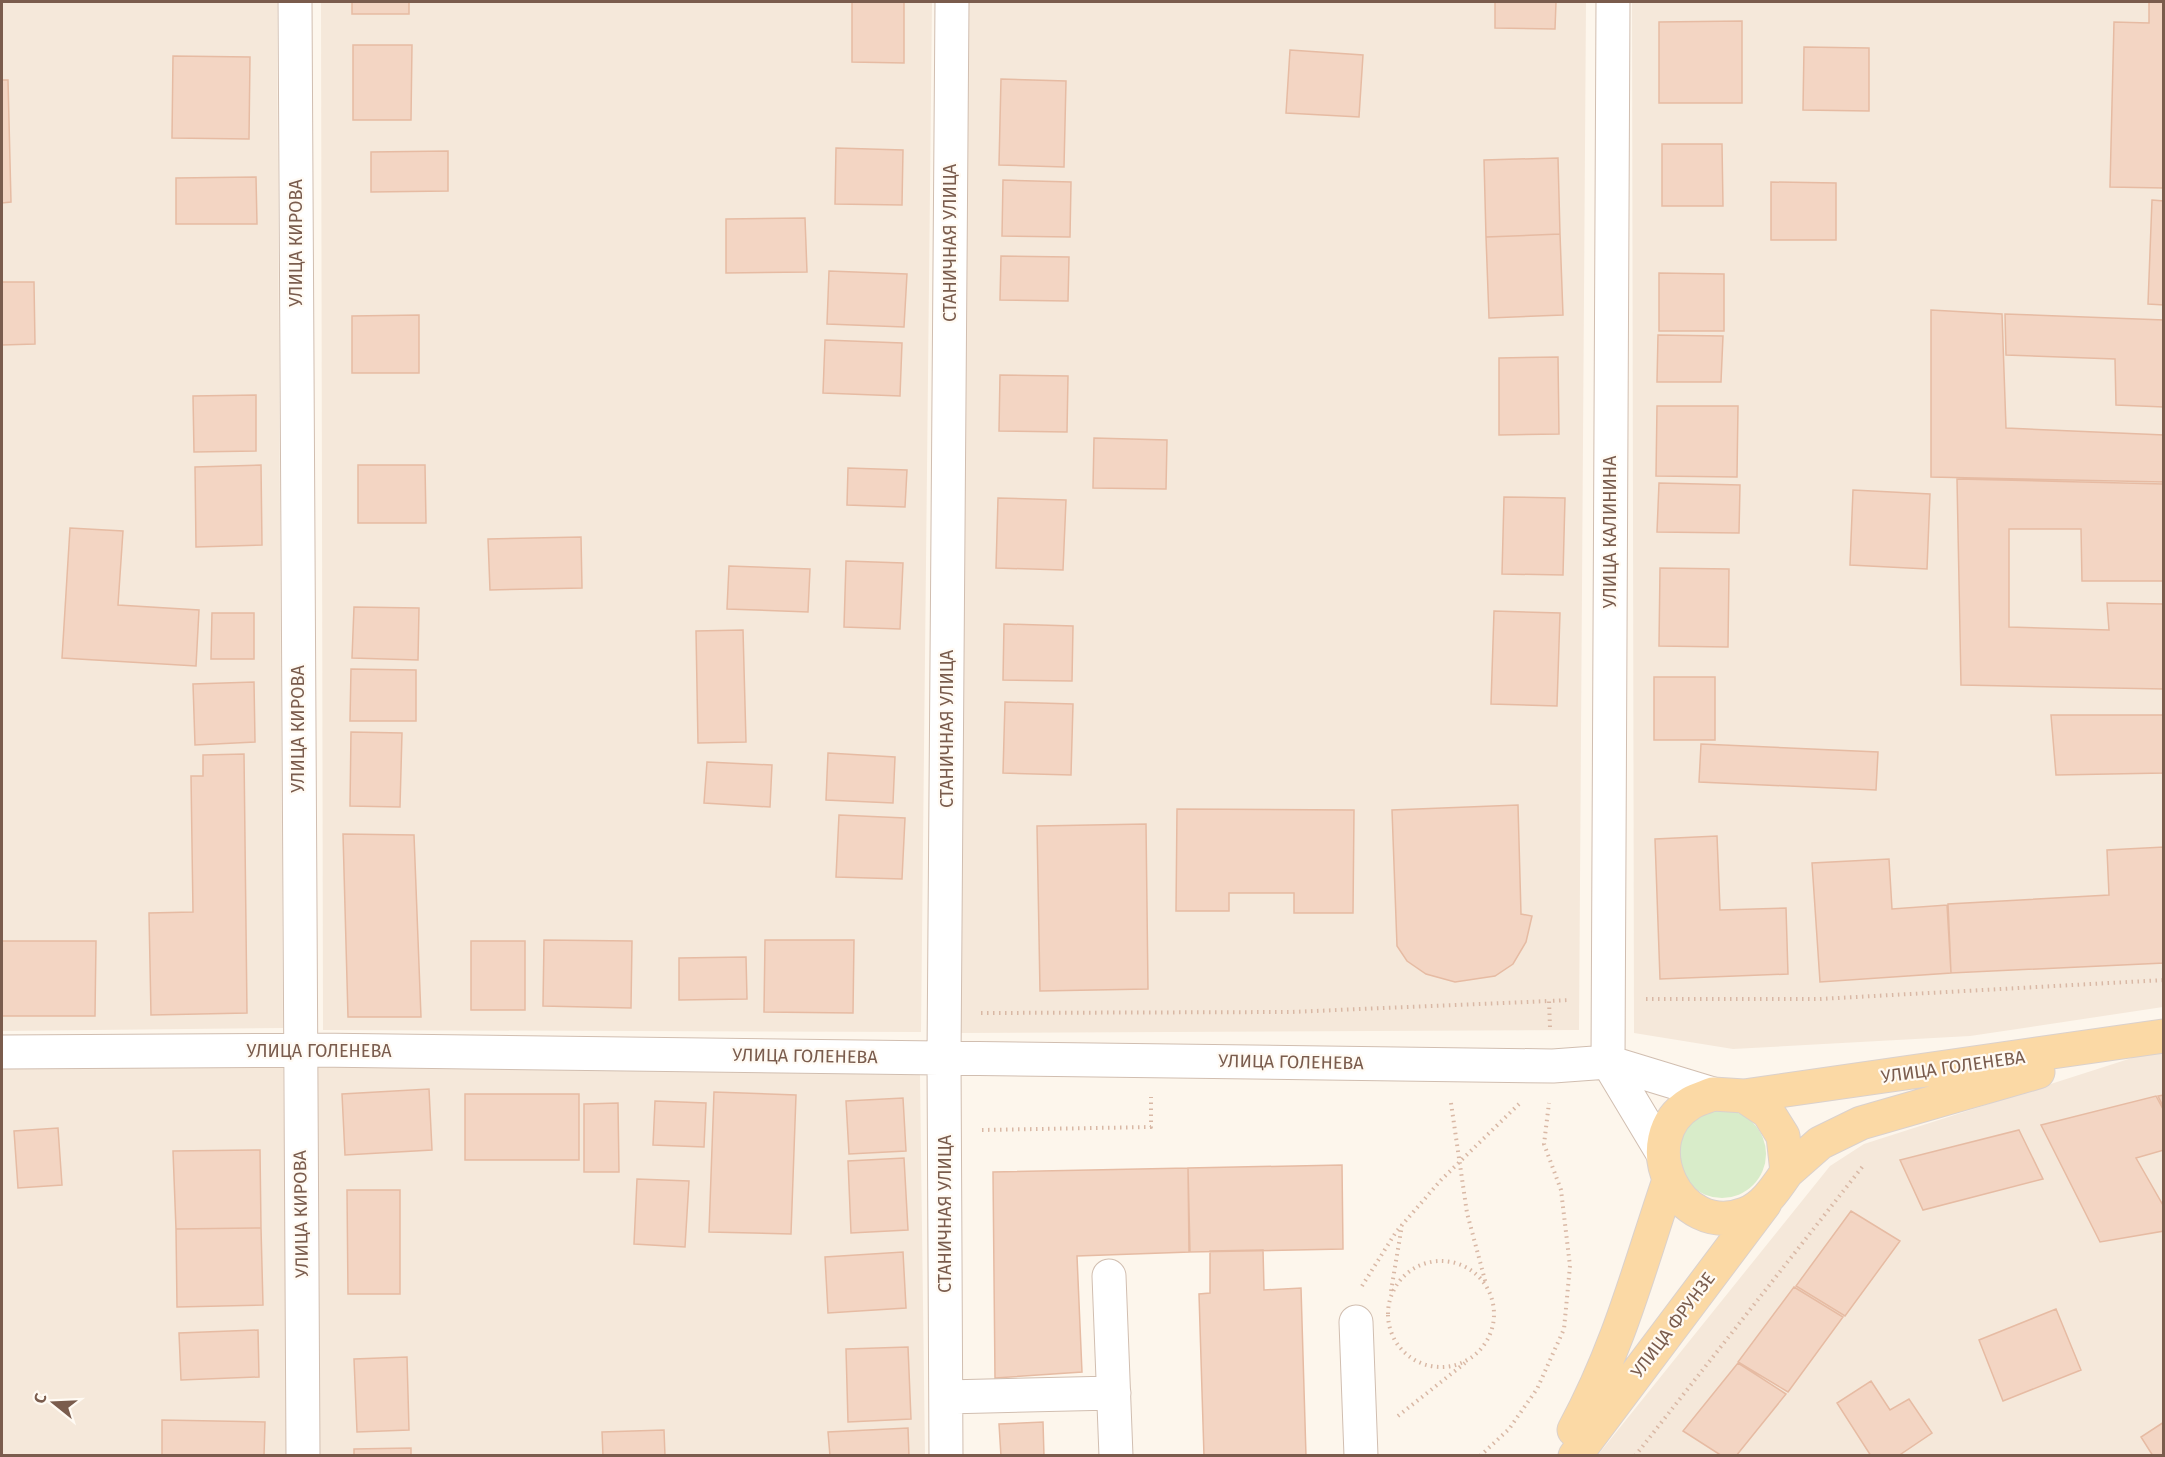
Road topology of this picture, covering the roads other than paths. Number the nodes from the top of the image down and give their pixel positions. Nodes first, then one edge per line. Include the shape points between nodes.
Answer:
1 (295, 2) edge
2 (952, 2) edge
3 (1613, 2) edge
4 (2163, 1036) edge
5 (299, 1050) junction
6 (2, 1052) edge
7 (944, 1058) junction
8 (1608, 1062) junction
9 (1728, 1095) junction
10 (1665, 1167) junction
11 (1779, 1184) junction
12 (1109, 1276) dead end
13 (1356, 1322) road end
14 (1114, 1394) junction
15 (946, 1397) junction
16 (1361, 1451) edge
17 (303, 1455) edge
18 (946, 1455) edge
19 (1116, 1455) edge
20 (1560, 1455) edge
21 (1575, 1455) edge

1 - 5 street, УЛИЦА КИРОВА
2 - 7 street, СТАНИЧНАЯ УЛИЦА
3 - 8 street, УЛИЦА КАЛИНИНА
4 - 9 main road, УЛИЦА ГОЛЕНЕВА
4 - 11 main road, УЛИЦА ГОЛЕНЕВА via 1861,1123 1820,1143
5 - 6 street, УЛИЦА ГОЛЕНЕВА
5 - 7 street, УЛИЦА ГОЛЕНЕВА
5 - 17 street, УЛИЦА КИРОВА
7 - 8 street, УЛИЦА ГОЛЕНЕВА via 1553,1066
7 - 15 street, СТАНИЧНАЯ УЛИЦА
8 - 9 street, УЛИЦА ГОЛЕНЕВА
8 - 10 street
9 - 10 main road via 1690,1103 1670,1125
9 - 11 main road via 1768,1112 1783,1136
10 - 11 main road via 1687,1206 1717,1217 1745,1214
10 - 20 main road, УЛИЦА ФРУНЗЕ via 1626,1318 1596,1390
11 - 21 main road, УЛИЦА ФРУНЗЕ
12 - 14 street
13 - 16 street
14 - 15 street
14 - 19 street
15 - 18 street, СТАНИЧНАЯ УЛИЦА

